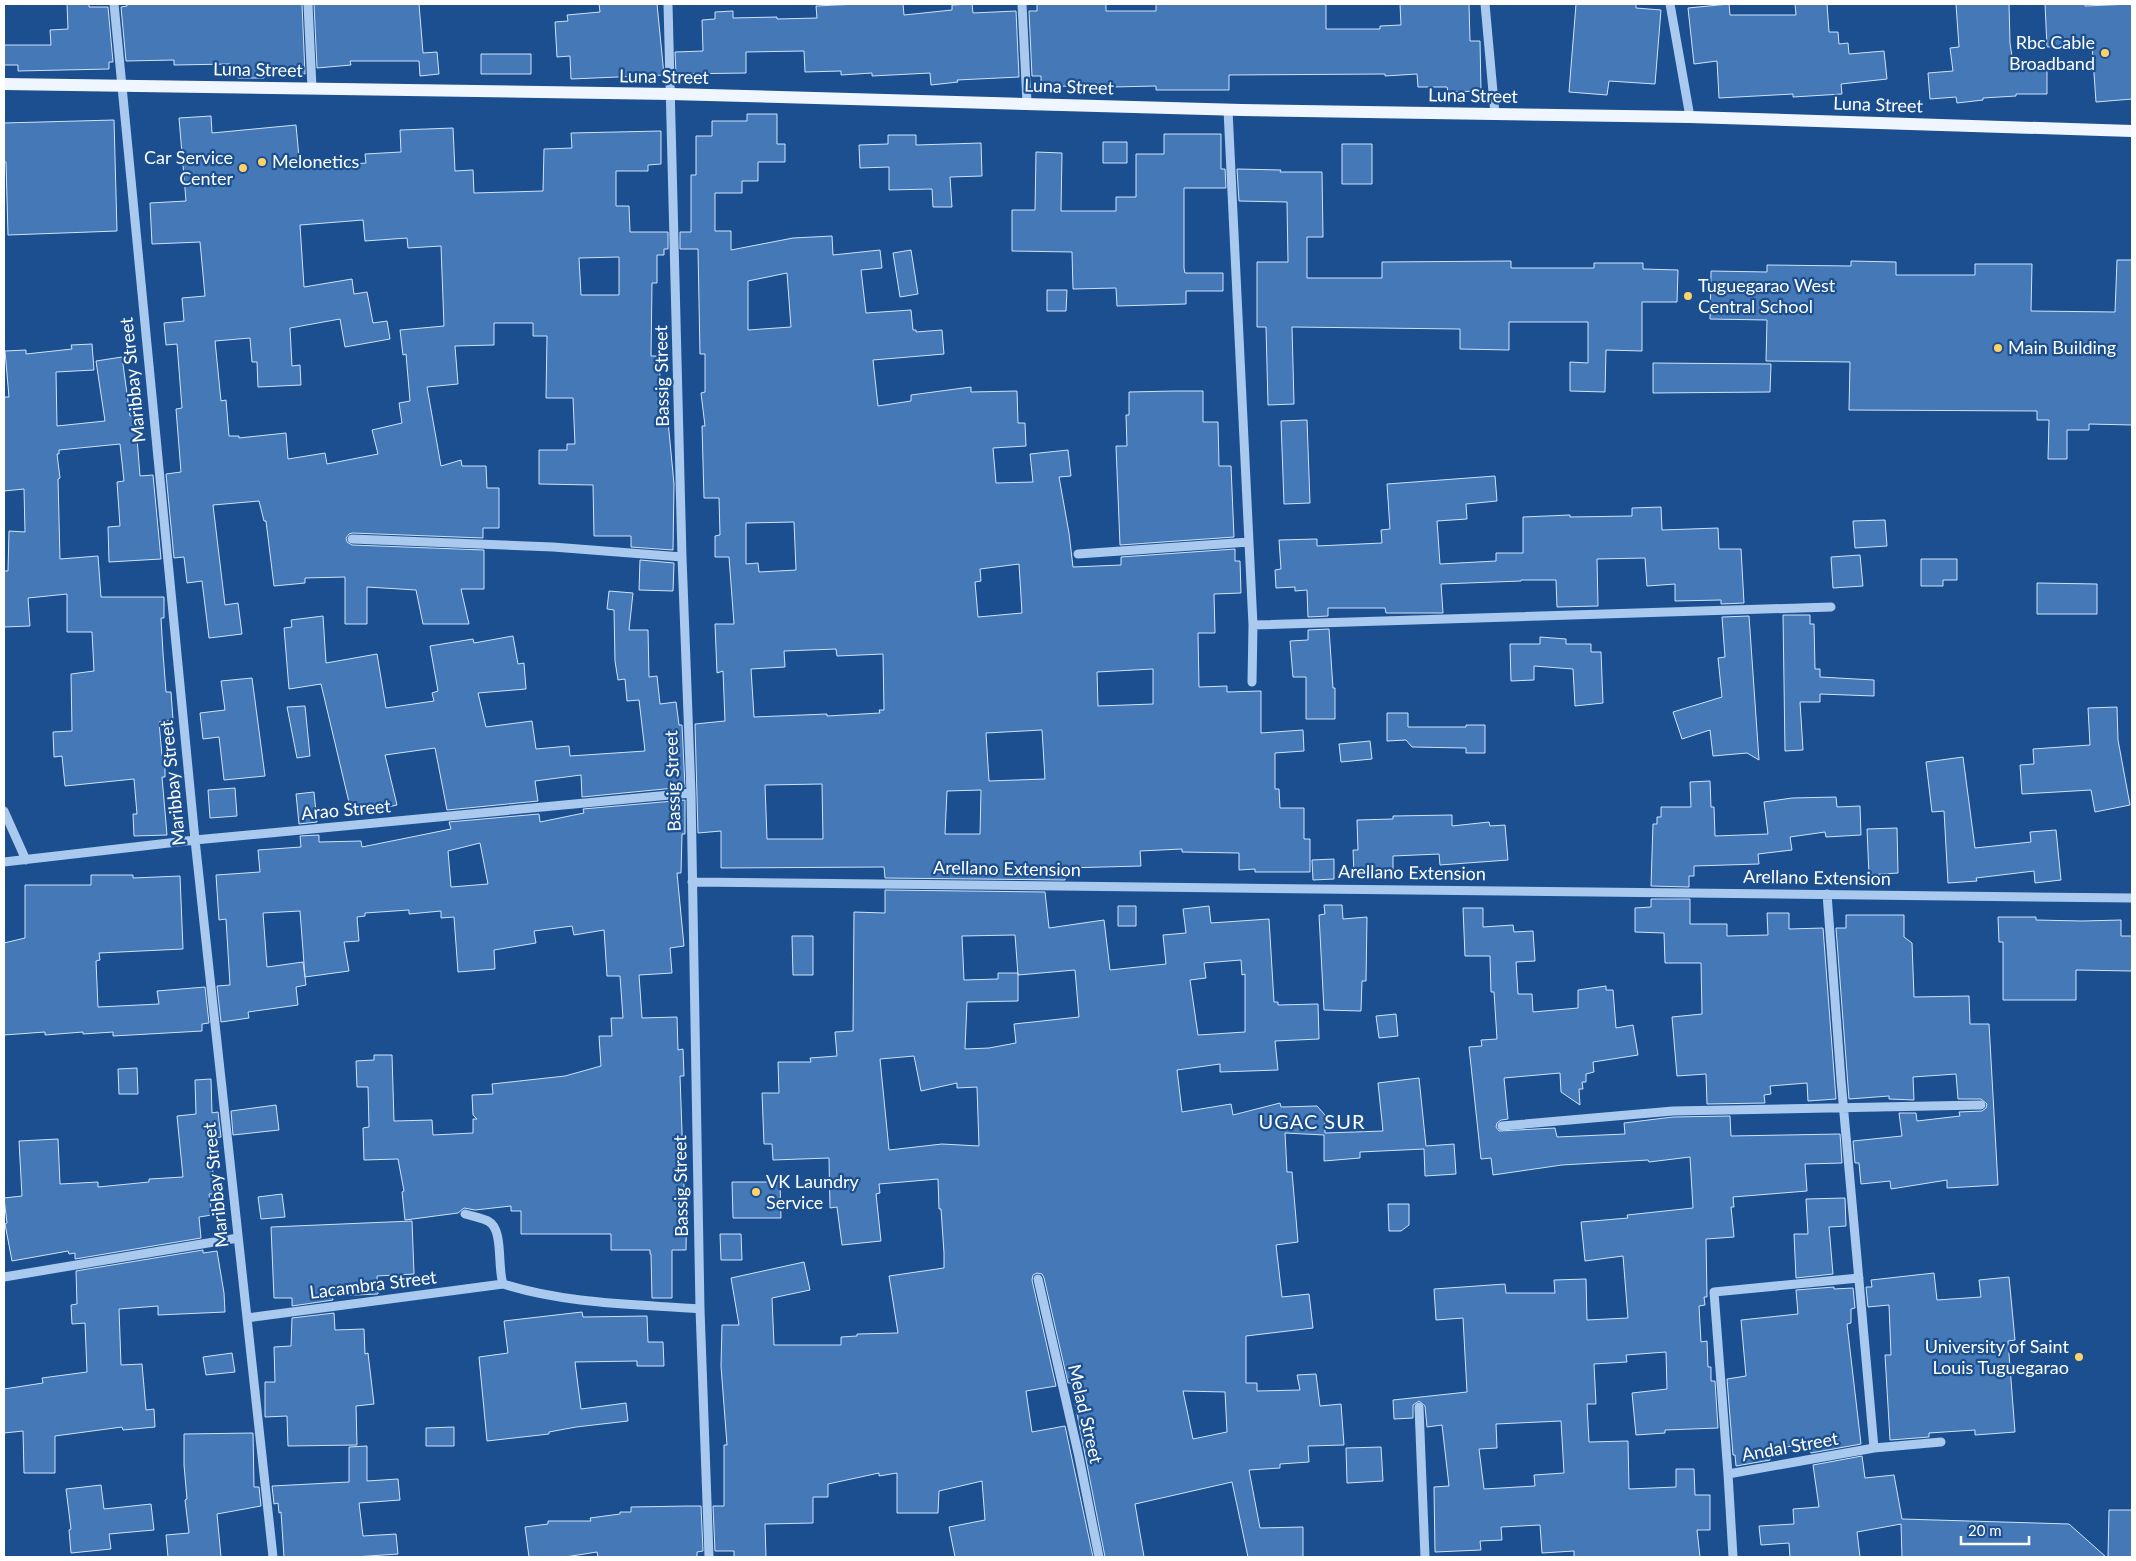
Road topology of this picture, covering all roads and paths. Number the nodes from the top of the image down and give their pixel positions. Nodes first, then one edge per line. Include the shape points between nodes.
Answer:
1 (114, 4) edge
2 (308, 4) edge
3 (668, 4) edge
4 (1022, 4) edge
5 (1485, 4) edge
6 (1670, 4) edge
7 (4, 84) edge
8 (121, 86) junction
9 (312, 88) junction
10 (671, 94) junction
11 (1027, 103) junction
12 (1228, 110) junction
13 (1496, 114) junction
14 (1690, 117) junction
15 (2132, 131) edge
16 (352, 539) dead end
17 (1248, 542) junction
18 (1078, 554) dead end
19 (682, 557) junction
20 (1831, 607) dead end
21 (1253, 625) junction
22 (1252, 682) dead end
23 (691, 793) junction
24 (4, 811) edge
25 (195, 840) junction
26 (26, 860) junction
27 (4, 862) edge
28 (692, 882) junction
29 (1827, 894) junction
30 (2132, 898) edge
31 (1981, 1105) dead end
32 (1844, 1108) junction
33 (1502, 1126) dead end
34 (466, 1214) dead end
35 (238, 1238) junction
36 (4, 1277) edge
37 (1859, 1278) junction
38 (1038, 1279) dead end
39 (504, 1284) junction
40 (700, 1309) junction
41 (247, 1318) junction
42 (1419, 1407) dead end
43 (1941, 1442) dead end
44 (1874, 1448) junction
45 (1728, 1474) junction
46 (273, 1557) edge
47 (709, 1557) edge
48 (1099, 1557) edge
49 (1425, 1557) edge
50 (1733, 1557) edge

1 - 8 street, Maribbay Street
2 - 9 street
3 - 10 street, Bassig Street
4 - 11 street
5 - 13 street
6 - 14 street
7 - 8 main road, Luna Street
8 - 9 main road, Luna Street
8 - 25 street, Maribbay Street
9 - 10 main road, Luna Street
10 - 11 main road, Luna Street
10 - 19 street, Bassig Street
11 - 12 main road, Luna Street
12 - 13 main road, Luna Street
12 - 17 street
13 - 14 main road, Luna Street
14 - 15 main road, Luna Street
16 - 19 street via 552,547
17 - 18 street
17 - 21 street
19 - 23 street, Bassig Street
20 - 21 street
21 - 22 street
23 - 25 street, Arao Street
23 - 28 street, Bassig Street
24 - 26 street
25 - 26 street, Arao Street
25 - 35 street, Maribbay Street
26 - 27 street, Arao Street
28 - 29 street, Arellano Extension
28 - 40 street, Bassig Street
29 - 30 street, Arellano Extension
29 - 32 street
31 - 32 street
32 - 33 street via 1673,1110
32 - 37 street
34 - 39 street via 488,1221 496,1228 500,1274
35 - 36 street
35 - 41 street, Maribbay Street
37 - 44 street
37 - 45 street via 1714,1292
38 - 48 street, Melad Street
39 - 40 street, Lacambra Street via 553,1296
39 - 41 street, Lacambra Street
40 - 47 street, Bassig Street
41 - 46 street, Maribbay Street
42 - 49 street
43 - 44 street, Andal Street
44 - 45 street, Andal Street
45 - 50 street, Andal Street

